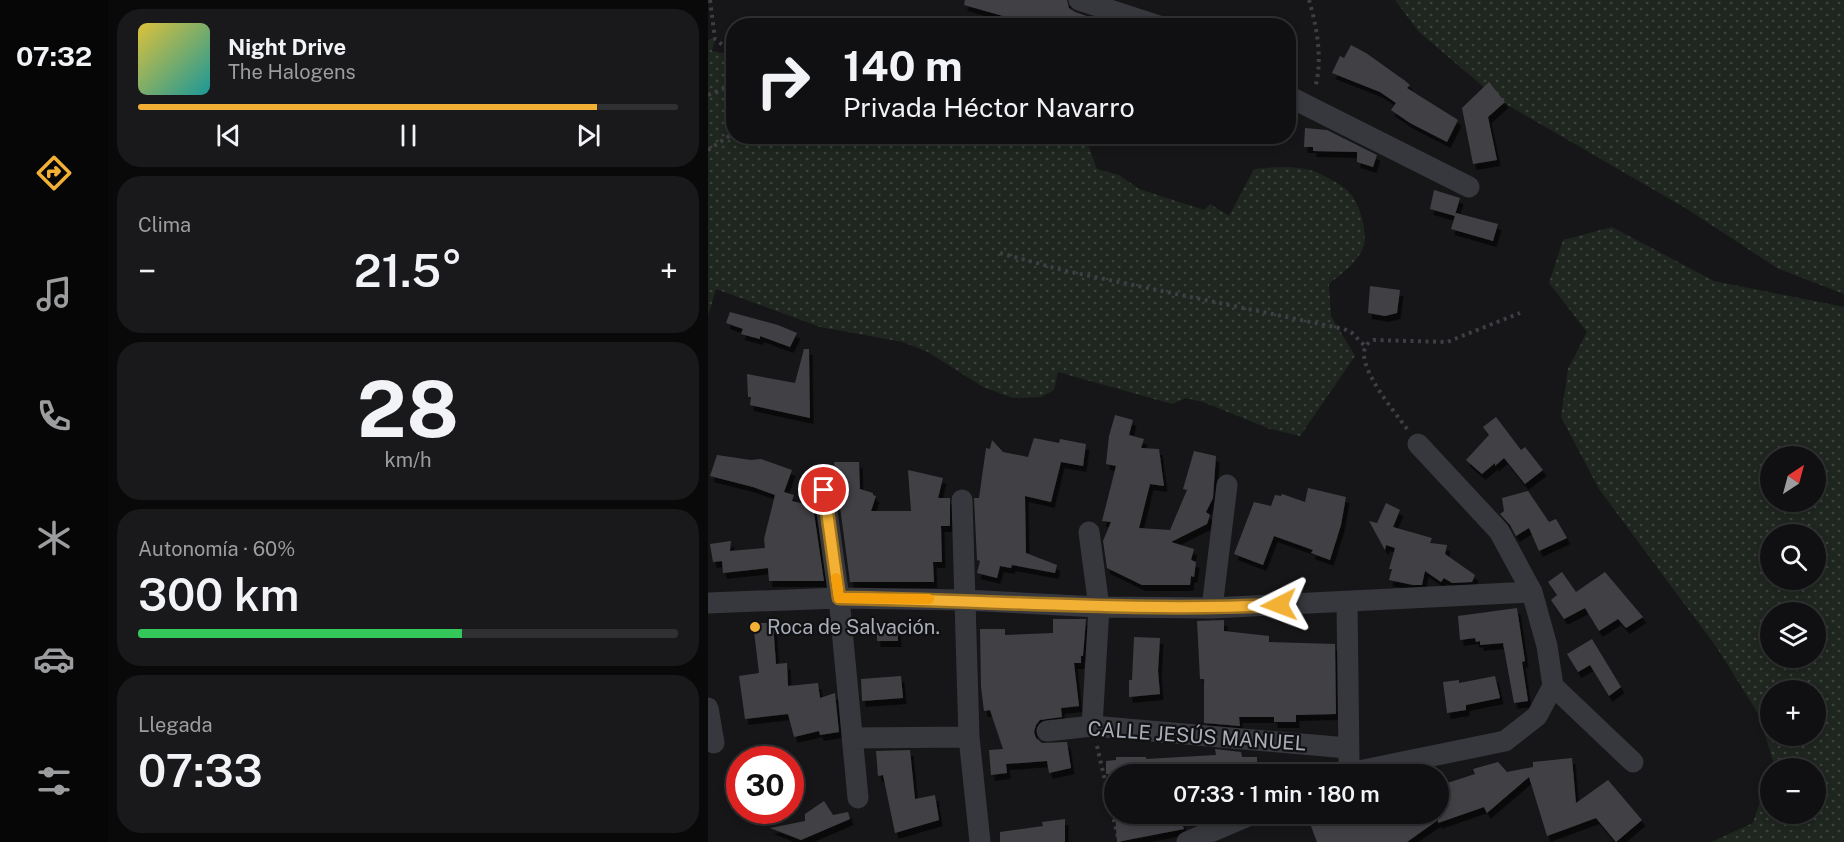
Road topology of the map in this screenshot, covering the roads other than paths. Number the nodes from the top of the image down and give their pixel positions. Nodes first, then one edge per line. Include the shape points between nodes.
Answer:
1 (1079, 0) edge
2 (1134, 18) edge
3 (1296, 100) edge
4 (1469, 187) dead end
5 (1418, 444) road end
6 (1227, 485) dead end
7 (824, 490) dead end
8 (962, 500) dead end
9 (1089, 532) dead end
10 (1532, 592) junction
11 (839, 598) junction
12 (965, 600) junction
13 (1347, 602) junction
14 (708, 603) edge
15 (1099, 607) junction
16 (1212, 608) junction
17 (1553, 686) junction
18 (708, 708) edge
19 (1092, 726) junction
20 (1047, 731) dead end
21 (969, 736) junction
22 (852, 738) junction
23 (714, 743) dead end
24 (1348, 748) junction
25 (1633, 762) dead end
26 (1347, 764) edge
27 (1391, 764) edge
28 (858, 798) dead end
29 (1229, 824) edge
30 (980, 842) edge
31 (1187, 842) edge

1 - 2 street
3 - 4 street
5 - 10 street via 1499,531
6 - 16 street
7 - 11 street
8 - 12 street
9 - 15 street
10 - 13 street
10 - 17 street
11 - 12 street
11 - 14 street
11 - 22 street
12 - 15 street
12 - 21 street
13 - 16 street
13 - 24 street
15 - 16 street
15 - 19 street
17 - 25 street
17 - 27 street via 1537,716 1504,741
18 - 23 street
19 - 20 street, CALLE JESÚS MANUEL
19 - 24 street, CALLE JESÚS MANUEL
21 - 22 street
21 - 30 street
22 - 28 street
24 - 26 street
29 - 31 street

